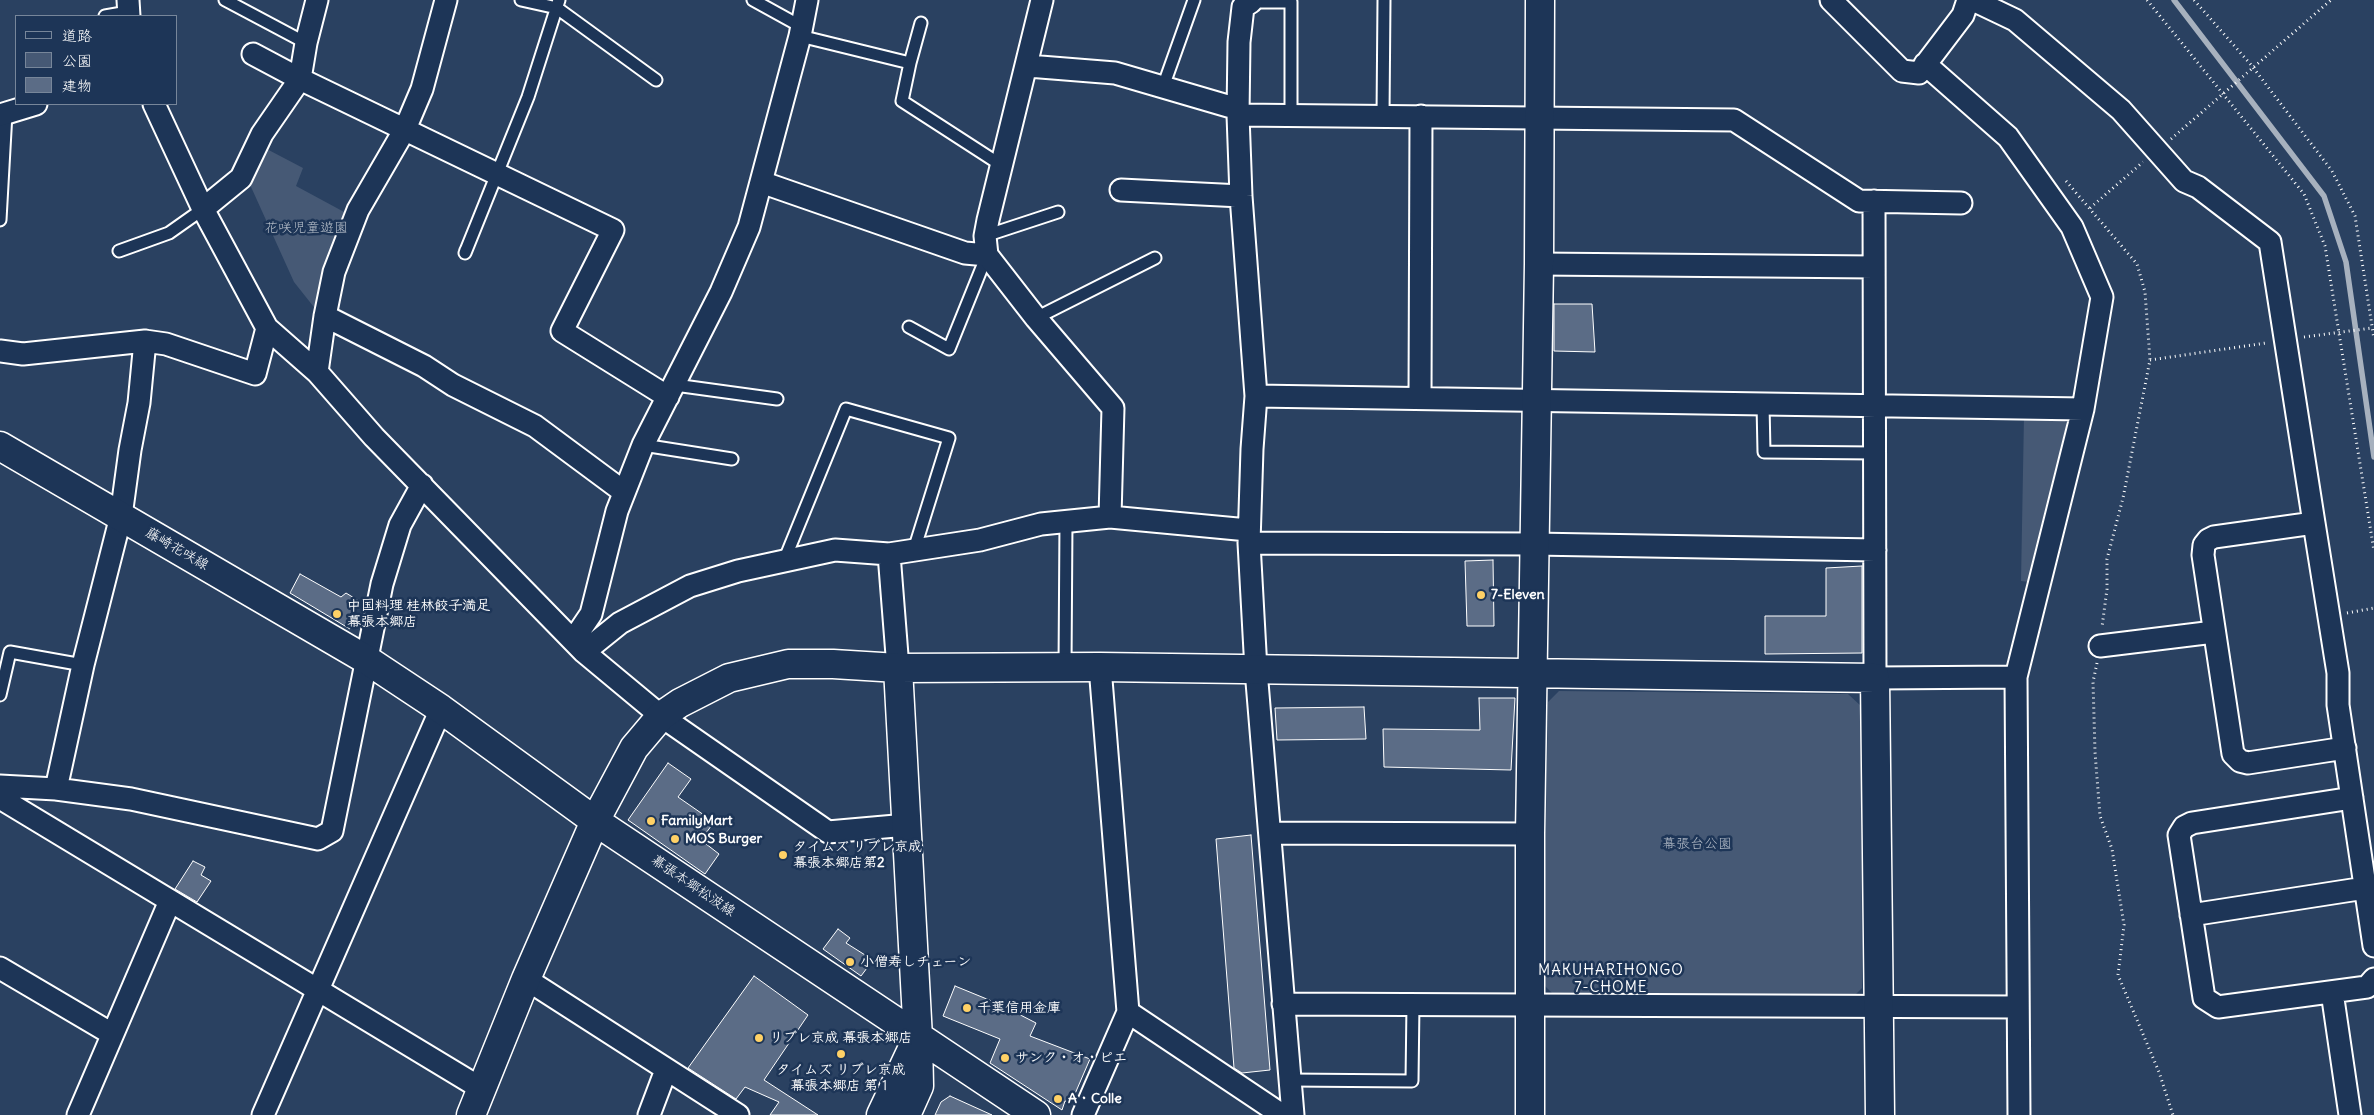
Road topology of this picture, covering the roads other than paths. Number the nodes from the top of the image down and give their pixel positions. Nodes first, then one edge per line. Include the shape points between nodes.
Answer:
1 (225, 0) edge
2 (317, 0) edge
3 (446, 0) edge
4 (521, 0) edge
5 (753, 0) edge
6 (807, 0) edge
7 (1042, 0) edge
8 (1194, 0) edge
9 (1384, 0) edge
10 (1540, 0) edge
11 (1831, 0) edge
12 (1968, 0) edge
13 (1973, 0) edge
14 (1244, 2) edge
15 (558, 4) edge
16 (129, 9) edge
17 (108, 15) edge
18 (921, 24) dead end
19 (801, 32) junction
20 (306, 43) junction
21 (253, 54) dead end
22 (910, 63) junction
23 (1925, 64) junction
24 (1028, 66) junction
25 (300, 79) junction
26 (656, 80) dead end
27 (1162, 87) junction
28 (33, 105) edge
29 (154, 105) edge
30 (1238, 112) junction
31 (3, 114) edge
32 (1291, 114) junction
33 (1383, 116) junction
34 (1421, 116) junction
35 (1540, 119) junction
36 (405, 129) junction
37 (1001, 165) junction
38 (498, 175) junction
39 (761, 182) junction
40 (1121, 190) dead end
41 (1241, 196) junction
42 (1874, 201) junction
43 (1961, 203) dead end
44 (203, 209) junction
45 (1058, 212) dead end
46 (0, 220) edge
47 (986, 246) junction
48 (466, 250) dead end
49 (119, 251) dead end
50 (1155, 258) dead end
51 (1539, 264) junction
52 (1874, 267) junction
53 (325, 316) junction
54 (1036, 318) junction
55 (909, 327) dead end
56 (267, 328) junction
57 (145, 341) junction
58 (0, 351) edge
59 (317, 372) junction
60 (671, 391) junction
61 (1256, 396) junction
62 (1420, 398) junction
63 (777, 399) dead end
64 (1537, 400) junction
65 (1763, 404) junction
66 (1874, 406) junction
67 (2083, 409) junction
68 (0, 446) edge
69 (643, 446) junction
70 (1874, 454) junction
71 (732, 459) dead end
72 (422, 485) junction
73 (624, 492) junction
74 (121, 516) junction
75 (1110, 517) junction
76 (1066, 521) junction
77 (2314, 523) junction
78 (1248, 537) junction
79 (1534, 544) junction
80 (914, 550) junction
81 (1875, 550) junction
82 (889, 554) junction
83 (784, 561) junction
84 (2214, 632) junction
85 (579, 646) junction
86 (2100, 646) road end
87 (360, 656) junction
88 (83, 665) junction
89 (1065, 667) junction
90 (1100, 667) junction
91 (898, 668) junction
92 (1256, 670) junction
93 (1532, 672) junction
94 (2016, 677) junction
95 (1875, 678) junction
96 (0, 696) edge
97 (441, 709) junction
98 (661, 716) junction
99 (2345, 748) junction
100 (0, 786) edge
101 (56, 789) junction
102 (0, 798) edge
103 (2352, 798) junction
104 (595, 821) junction
105 (907, 825) junction
106 (1271, 833) junction
107 (1530, 834) junction
108 (2365, 888) junction
109 (170, 901) junction
110 (2191, 915) junction
111 (2374, 946) edge
112 (0, 968) edge
113 (2374, 979) edge
114 (526, 980) junction
115 (318, 990) junction
116 (2332, 992) junction
117 (1283, 1004) junction
118 (1413, 1004) junction
119 (1529, 1005) junction
120 (1879, 1007) junction
121 (2018, 1007) junction
122 (1128, 1012) junction
123 (112, 1034) junction
124 (918, 1038) junction
125 (666, 1070) junction
126 (1290, 1080) junction
127 (482, 1089) junction
128 (78, 1115) edge
129 (263, 1115) edge
130 (471, 1115) edge
131 (649, 1115) edge
132 (738, 1115) edge
133 (881, 1115) edge
134 (906, 1115) edge
135 (1036, 1115) edge
136 (1083, 1115) edge
137 (1282, 1115) edge
138 (1293, 1115) edge
139 (1530, 1115) edge
140 (1880, 1115) edge
141 (2019, 1115) edge
142 (2350, 1115) edge

1 - 20 lane
2 - 20 street
3 - 36 street via 422,89
4 - 15 lane
5 - 19 lane
6 - 19 street
7 - 24 street
8 - 27 lane
9 - 33 lane
10 - 35 street
11 - 23 street via 1902,71 1919,73
12 - 23 street via 1963,15
13 - 77 street via 2015,20 2121,110 2184,182 2198,186 2270,242
14 - 30 street via 1239,42
14 - 32 lane via 1291,2
15 - 26 lane
15 - 38 lane
16 - 17 lane
18 - 22 lane
19 - 22 lane
19 - 39 street
20 - 25 street
21 - 25 street
22 - 37 lane via 902,101
23 - 67 street via 2008,137 2072,227 2102,297
24 - 27 street via 1115,73
24 - 37 street
25 - 36 street
25 - 44 street via 262,134 241,178
27 - 30 street
28 - 31 street
29 - 44 street
30 - 32 street
30 - 41 street
31 - 46 lane
32 - 33 street
33 - 34 street
34 - 35 street
34 - 62 street
35 - 42 street via 1734,120 1859,201
35 - 51 street
36 - 38 street
36 - 53 street via 358,210 334,272
37 - 47 street
38 - 48 lane via 465,253
38 - 60 street via 613,230 562,332
39 - 47 street via 965,254
39 - 60 street via 749,226 721,292
40 - 41 street
41 - 61 street
42 - 43 street
42 - 52 street
44 - 49 lane via 169,233
44 - 56 street
45 - 47 lane
47 - 54 street
47 - 55 lane via 949,349
50 - 54 lane
51 - 52 street
51 - 64 street
52 - 66 street
53 - 59 street
53 - 73 street via 535,426
54 - 75 street via 1113,408
56 - 57 street via 256,374 166,344
56 - 59 street
57 - 58 street via 23,354
57 - 74 street via 140,403
59 - 72 street
60 - 63 lane
60 - 69 street
61 - 62 street
61 - 78 street
62 - 64 street
64 - 65 street
64 - 79 street
65 - 66 street
65 - 70 lane via 1764,452
66 - 67 street
66 - 70 street
67 - 94 street
68 - 74 street, 藤崎花咲線
69 - 71 lane
69 - 73 street
70 - 81 street
72 - 85 street
72 - 87 street via 397,533
73 - 85 street via 592,614
74 - 87 street, 藤崎花咲線
74 - 88 street
75 - 76 street
75 - 78 street
76 - 80 street via 980,540
76 - 89 lane
77 - 84 street via 2208,540 2203,555
77 - 99 street via 2338,673 2338,706
78 - 79 street
78 - 92 street
79 - 81 street
79 - 93 street
80 - 82 street
80 - 83 lane via 949,438 846,409
81 - 95 street
82 - 83 street via 835,550
82 - 91 street
83 - 85 street via 690,586
84 - 86 street
84 - 99 street via 2232,754 2236,758 2248,763
85 - 98 street
87 - 97 street, 幕張本郷松波線
87 - 101 street via 332,831 318,840 131,799
88 - 96 lane via 10,652
88 - 101 street
89 - 90 street
89 - 91 street
90 - 92 street
90 - 122 street
91 - 98 street via 788,664 729,678
91 - 105 street
92 - 93 street
92 - 106 street
93 - 95 street
93 - 107 street
94 - 95 street
94 - 121 street
95 - 120 street
97 - 104 street, 幕張本郷松波線
97 - 115 street
98 - 104 street via 634,748
98 - 105 street via 828,832
99 - 103 street
100 - 101 street
102 - 109 street
103 - 108 street
103 - 110 street via 2192,823 2184,827 2179,835
104 - 114 street
104 - 124 street, 幕張本郷松波線
105 - 124 street
106 - 107 street
106 - 117 street
107 - 119 street
108 - 110 street
108 - 111 street
109 - 115 street
109 - 123 street
110 - 116 street via 2204,998 2218,1008
112 - 123 street
113 - 116 street via 2367,987
114 - 125 street
114 - 127 street
115 - 127 street
115 - 129 street
116 - 142 street
117 - 118 street
117 - 126 street
118 - 119 street
118 - 126 lane via 1412,1081
119 - 120 street
119 - 139 street
120 - 121 street
120 - 140 street
121 - 141 street
122 - 136 street
122 - 137 street
123 - 128 street
124 - 133 street
124 - 134 street via 919,1086
124 - 135 street, 幕張本郷松波線
125 - 131 street
125 - 132 street
126 - 138 street
127 - 130 street

